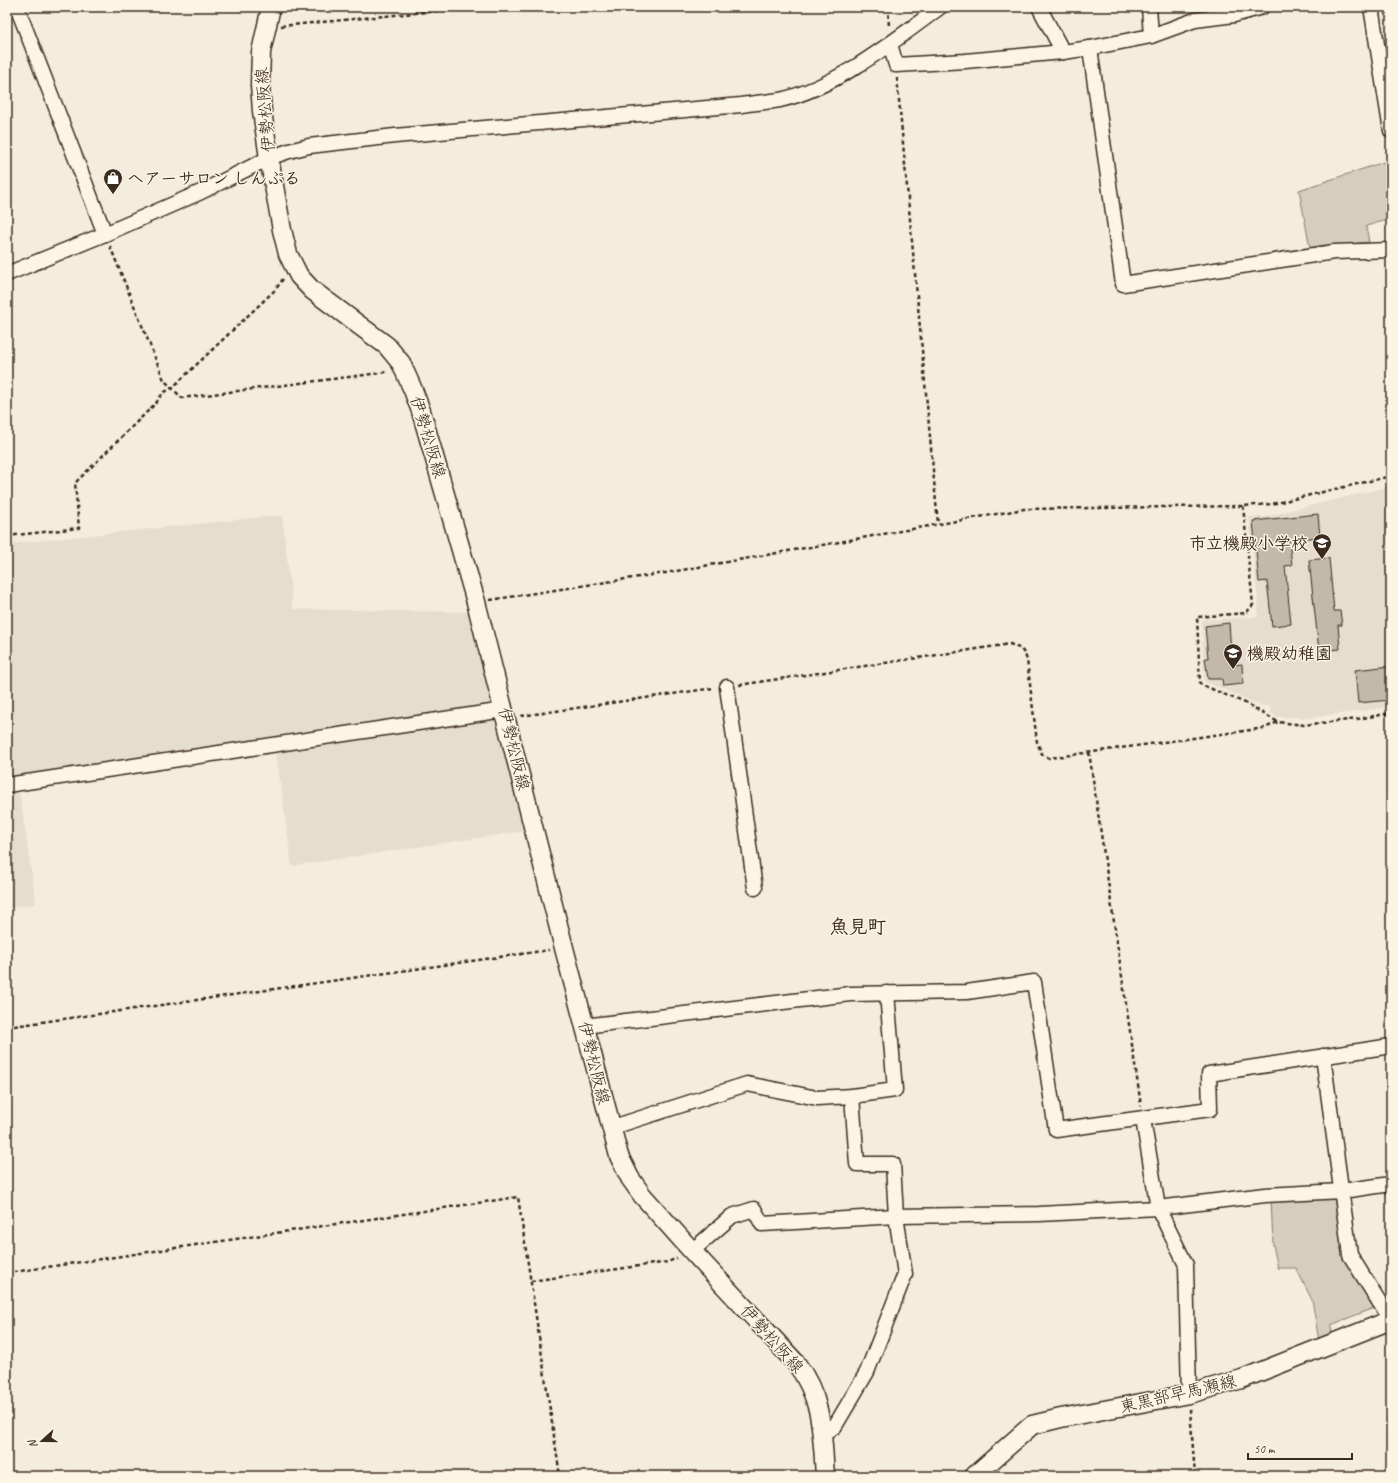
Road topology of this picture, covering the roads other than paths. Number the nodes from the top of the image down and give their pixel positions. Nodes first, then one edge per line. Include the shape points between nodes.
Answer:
1 (16, 7) edge
2 (940, 7) edge
3 (1040, 7) edge
4 (1149, 7) edge
5 (1262, 7) edge
6 (1371, 7) edge
7 (269, 15) edge
8 (1150, 36) junction
9 (890, 44) junction
10 (1090, 48) junction
11 (1063, 52) junction
12 (1391, 131) edge
13 (269, 158) junction
14 (105, 234) junction
15 (1391, 250) edge
16 (7, 274) edge
17 (728, 686) road end
18 (505, 714) junction
19 (7, 786) edge
20 (755, 888) dead end
21 (887, 993) junction
22 (584, 1026) junction
23 (1391, 1046) edge
24 (1323, 1056) junction
25 (852, 1096) junction
26 (1143, 1119) junction
27 (610, 1128) junction
28 (1391, 1184) edge
29 (1342, 1191) junction
30 (1158, 1208) junction
31 (896, 1216) junction
32 (692, 1250) junction
33 (1391, 1315) edge
34 (1391, 1320) edge
35 (1189, 1394) junction
36 (822, 1436) junction
37 (825, 1476) edge
38 (974, 1476) edge

1 - 14 street
2 - 9 street
3 - 11 street
4 - 8 street
5 - 8 street via 1234,15 1195,20
6 - 12 street
7 - 13 main road, 伊勢松阪線 via 261,52 260,85
8 - 10 street
9 - 11 street via 896,65
9 - 13 street via 826,82 780,100 336,142 309,146
10 - 11 street
10 - 15 street via 1123,284 1334,252
13 - 14 street via 201,192
13 - 18 main road, 伊勢松阪線 via 288,254 299,276 312,290 387,346 401,363 413,390 476,602
14 - 16 street
17 - 20 street
18 - 19 street
18 - 22 main road, 伊勢松阪線
21 - 22 street via 850,994
21 - 25 street via 895,1090
21 - 26 street via 966,992 1034,982 1056,1130
22 - 27 main road, 伊勢松阪線
23 - 24 street
24 - 26 street via 1209,1074 1210,1109
24 - 29 street
25 - 27 street via 817,1098 747,1084
25 - 31 street via 857,1164 893,1164
26 - 30 street
27 - 32 main road, 伊勢松阪線 via 619,1156 630,1178
28 - 29 street
29 - 30 street via 1265,1195
29 - 33 street via 1350,1255 1383,1308
30 - 31 street via 1039,1214
30 - 35 street via 1186,1265
31 - 32 street via 762,1224 754,1209 732,1216
31 - 36 street via 905,1274 867,1372 835,1426
32 - 36 main road, 伊勢松阪線 via 806,1376 818,1407
34 - 35 main road, 東黒部早馬瀬線 via 1242,1379
35 - 38 main road, 東黒部早馬瀬線 via 1032,1425
36 - 37 main road, 伊勢松阪線

